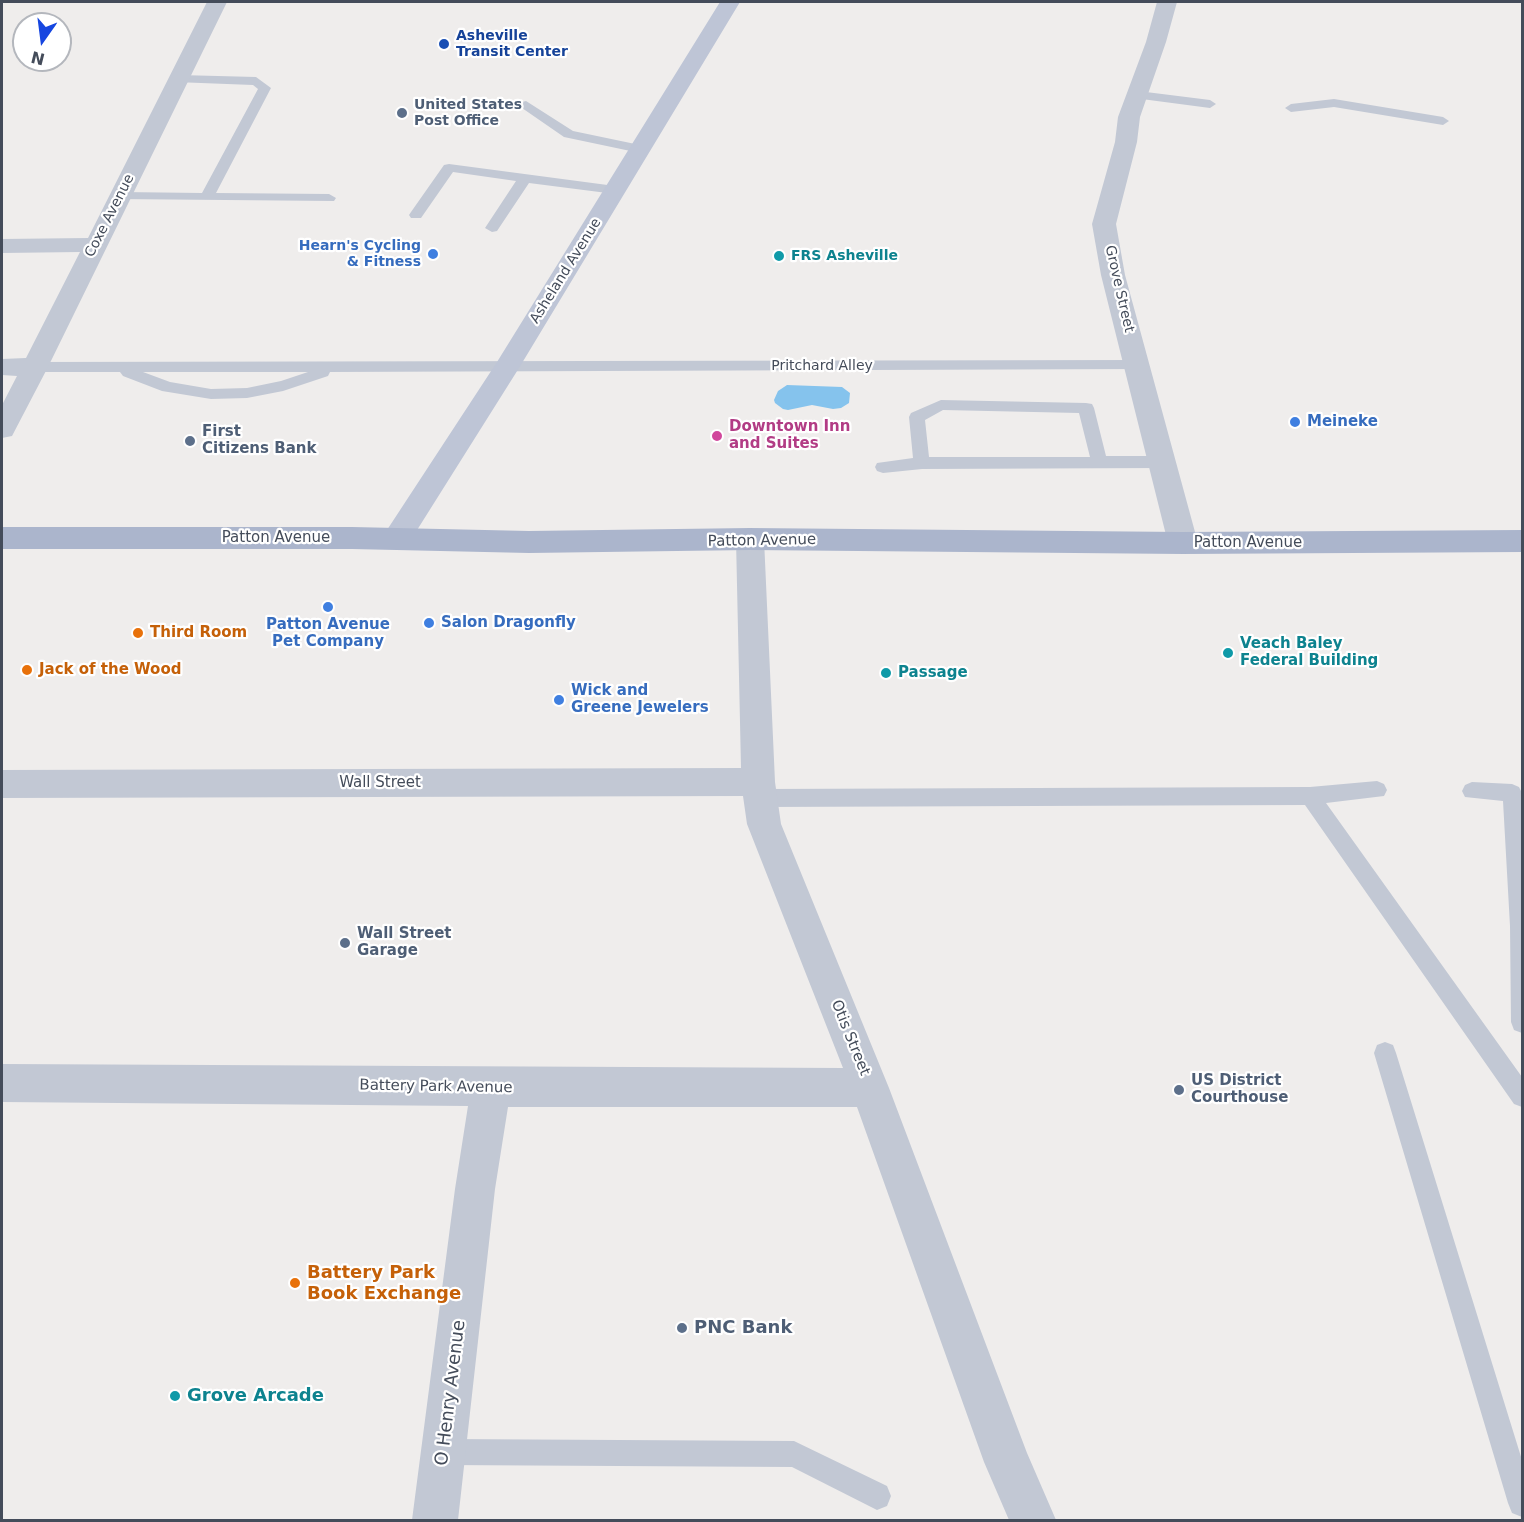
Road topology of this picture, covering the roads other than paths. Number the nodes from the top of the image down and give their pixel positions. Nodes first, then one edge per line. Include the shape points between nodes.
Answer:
1 (217, 2) edge
2 (730, 2) edge
3 (1167, 2) edge
4 (179, 79) junction
5 (1138, 95) junction
6 (1210, 104) dead end
7 (526, 105) dead end
8 (1291, 108) dead end
9 (1443, 121) dead end
10 (640, 149) junction
11 (525, 178) junction
12 (615, 190) junction
13 (121, 196) junction
14 (207, 197) junction
15 (329, 198) dead end
16 (416, 215) dead end
17 (492, 228) dead end
18 (95, 245) junction
19 (2, 246) edge
20 (1137, 364) junction
21 (2, 367) edge
22 (35, 367) junction
23 (117, 367) junction
24 (337, 367) junction
25 (506, 368) junction
26 (2, 429) edge
27 (1099, 462) junction
28 (1162, 462) junction
29 (922, 463) junction
30 (883, 467) dead end
31 (2, 538) edge
32 (397, 538) junction
33 (750, 539) junction
34 (1522, 541) edge
35 (1183, 543) junction
36 (2, 783) edge
37 (760, 790) junction
38 (1377, 790) dead end
39 (1472, 791) dead end
40 (1310, 796) junction
41 (1522, 1022) edge
42 (1385, 1053) dead end
43 (2, 1083) edge
44 (491, 1088) junction
45 (870, 1088) junction
46 (1522, 1096) edge
47 (444, 1452) junction
48 (878, 1496) dead end
49 (1522, 1503) edge
50 (435, 1521) edge
51 (1033, 1521) edge

1 - 4 street, Coxe Avenue
2 - 10 main road, Asheland Avenue
3 - 5 street, Grove Street
4 - 13 street, Coxe Avenue
4 - 14 lane via 256,81 265,88
5 - 6 lane
5 - 20 street, Grove Street via 1129,117 1104,224
7 - 10 lane via 569,134
8 - 9 lane via 1334,103
10 - 12 main road, Asheland Avenue
11 - 12 lane
11 - 16 lane via 449,168
11 - 17 lane
12 - 25 main road, Asheland Avenue
13 - 14 lane
13 - 18 street, Coxe Avenue
14 - 15 lane
18 - 19 street
18 - 22 street, Coxe Avenue
20 - 25 lane, Pritchard Alley
20 - 28 street, Grove Street
21 - 22 street
22 - 23 lane, Pritchard Alley
22 - 26 street, Coxe Avenue
23 - 24 lane, Pritchard Alley
23 - 24 lane via 167,387 211,394 284,386
24 - 25 lane, Pritchard Alley
25 - 32 main road, Asheland Avenue
27 - 28 lane
27 - 29 lane
27 - 29 lane via 1086,408 941,405 917,417
28 - 35 street, Grove Street
29 - 30 lane
31 - 32 main road, Patton Avenue
32 - 33 main road, Patton Avenue via 529,542
33 - 35 main road, Patton Avenue
33 - 37 street, Otis Street
34 - 35 main road, Patton Avenue
36 - 37 street, Wall Street
37 - 40 lane
37 - 45 street, Otis Street via 764,824
38 - 40 lane
39 - 41 lane via 1512,793 1521,926
40 - 46 lane
42 - 49 lane
43 - 44 street, Battery Park Avenue
44 - 45 street, Battery Park Avenue
44 - 47 street, O Henry Avenue
45 - 51 street, Otis Street
47 - 48 lane via 794,1454
47 - 50 street, O Henry Avenue

